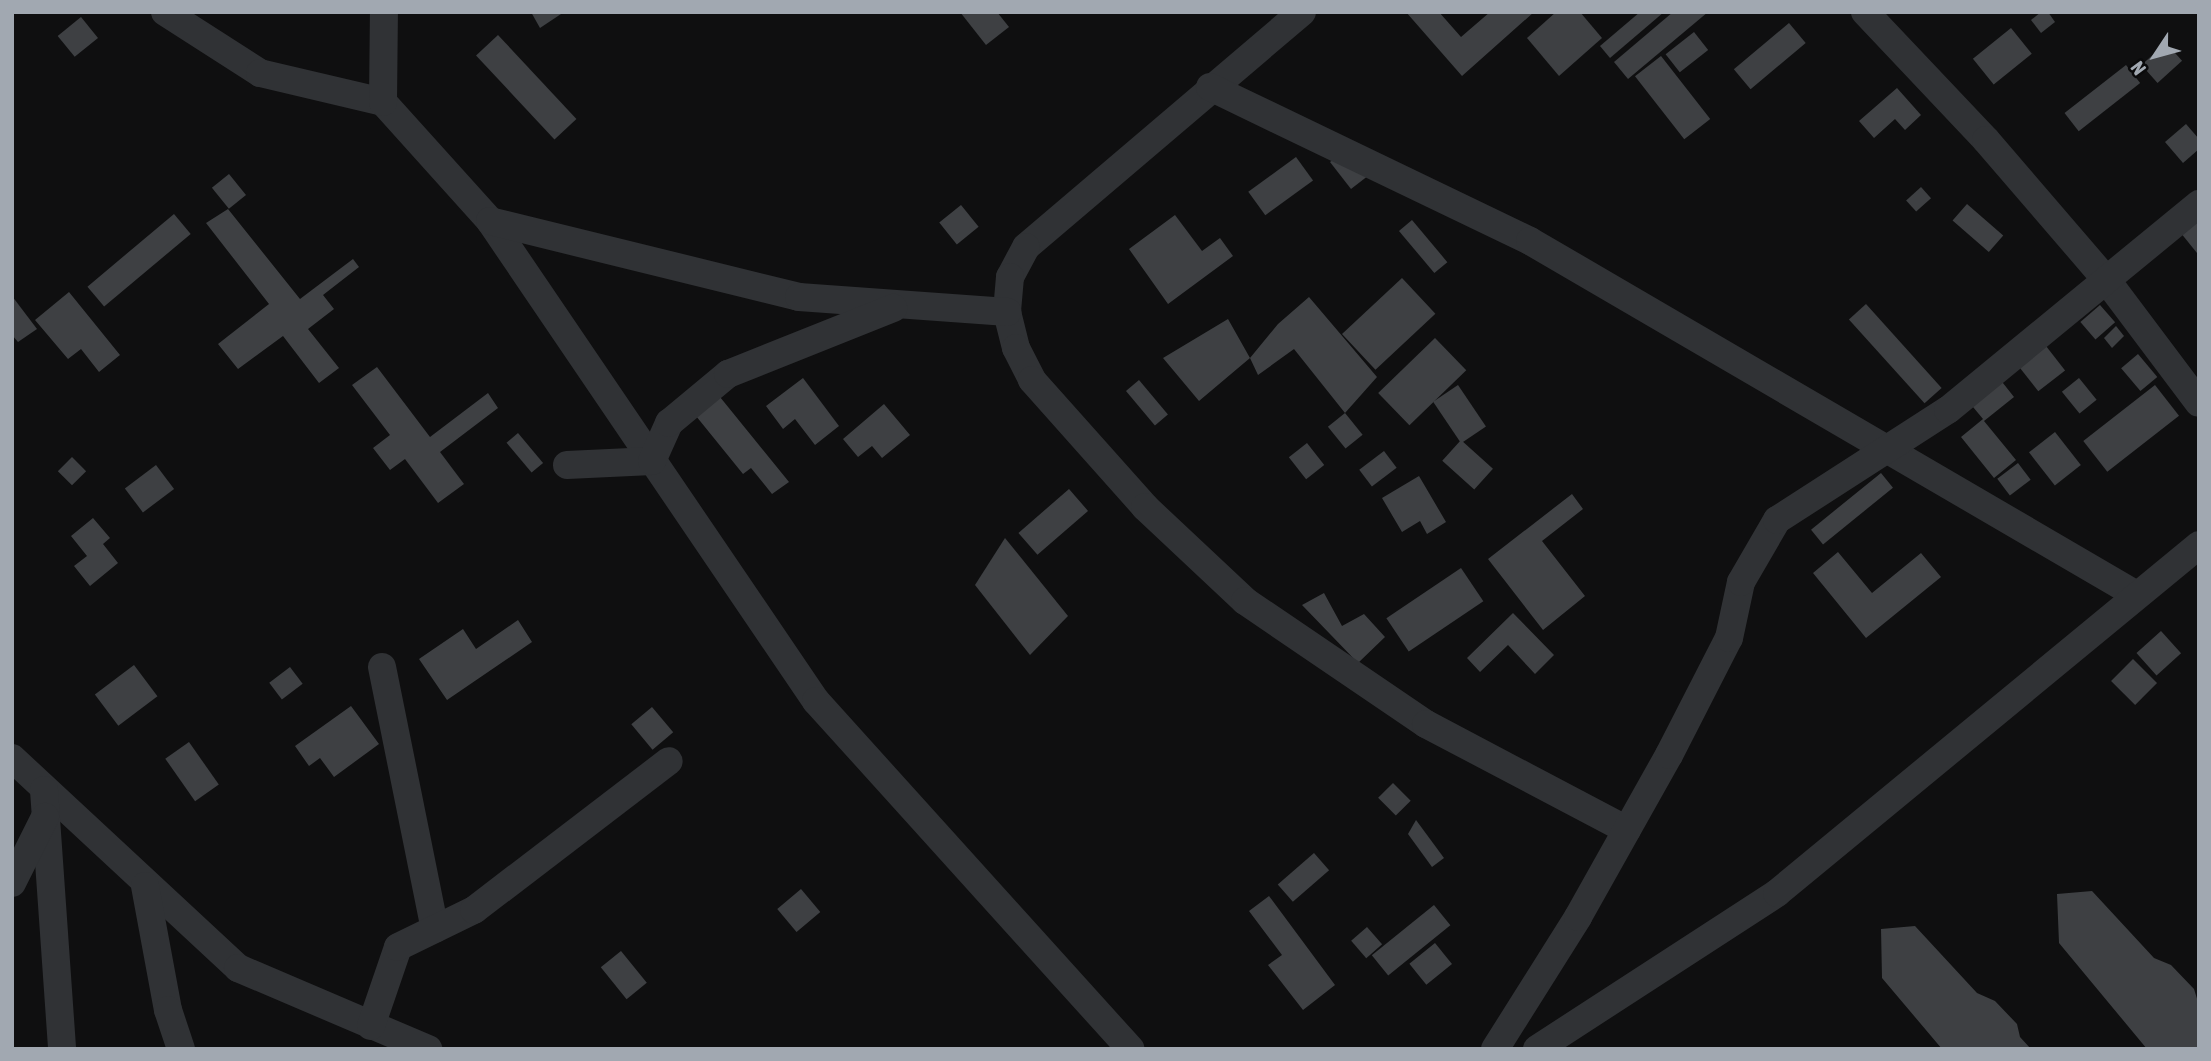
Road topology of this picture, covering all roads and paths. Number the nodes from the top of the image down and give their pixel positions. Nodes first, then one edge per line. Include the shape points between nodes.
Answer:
1 (165, 12) edge
2 (384, 12) edge
3 (1302, 12) edge
4 (1865, 12) edge
5 (1210, 87) junction
6 (383, 102) junction
7 (2199, 204) edge
8 (490, 221) junction
9 (2108, 282) junction
10 (903, 304) junction
11 (1007, 312) junction
12 (2199, 403) edge
13 (1884, 448) junction
14 (652, 461) junction
15 (567, 465) dead end
16 (2199, 545) edge
17 (2135, 594) junction
18 (382, 667) dead end
19 (12, 758) edge
20 (669, 761) dead end
21 (45, 803) junction
22 (1627, 830) junction
23 (12, 883) edge
24 (145, 886) junction
25 (435, 929) junction
26 (375, 1027) junction
27 (62, 1049) edge
28 (181, 1049) edge
29 (399, 1049) edge
30 (428, 1049) edge
31 (1130, 1049) edge
32 (1495, 1049) edge
33 (1537, 1049) edge

1 - 6 street via 260,73
2 - 6 street
3 - 5 street
4 - 9 street via 1986,140
5 - 11 street via 1026,247 1010,277
5 - 13 street via 1530,242
6 - 8 street
7 - 9 street
8 - 10 street via 799,297
8 - 14 street
9 - 12 street
9 - 13 street via 1948,410
10 - 11 street
10 - 14 street via 728,374 669,422
11 - 22 street via 1016,348 1032,380 1145,507 1245,601 1426,724
13 - 17 street
13 - 22 street via 1777,520 1741,582 1729,638
14 - 15 street
14 - 31 street via 816,701
16 - 17 street
17 - 33 street via 1777,892
18 - 25 street
19 - 21 street
20 - 25 street via 474,910
21 - 23 street
21 - 24 street
21 - 27 street
22 - 32 street
24 - 26 street via 238,968
24 - 28 street via 168,1010
25 - 26 street via 398,947
26 - 29 street
26 - 30 street

